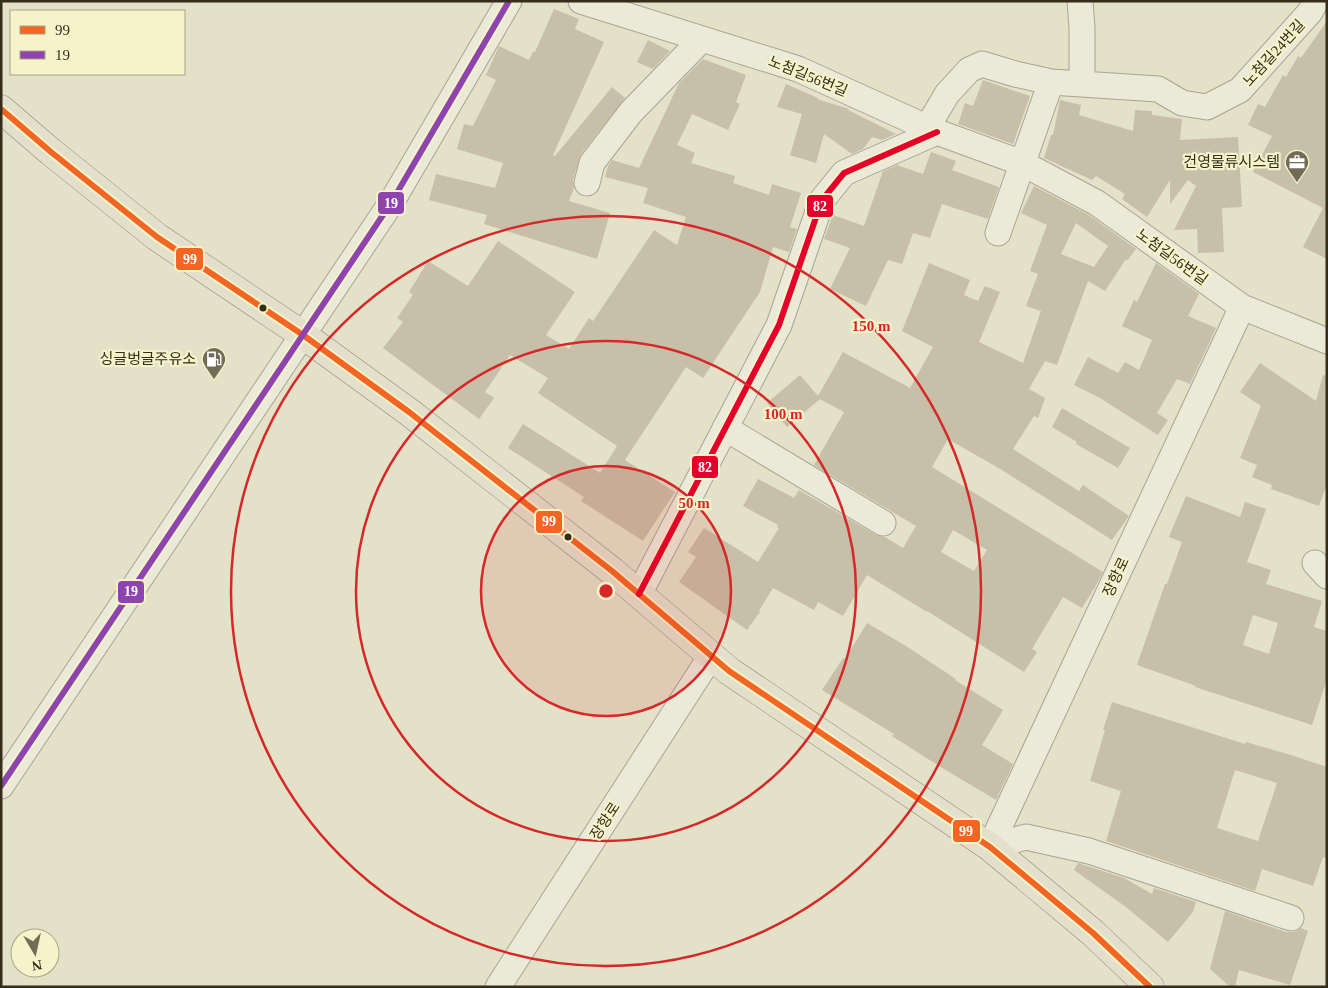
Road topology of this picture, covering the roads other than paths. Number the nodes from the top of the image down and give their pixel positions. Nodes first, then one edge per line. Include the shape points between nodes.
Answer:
1 (510, 1) edge
2 (581, 1) edge
3 (1080, 1) edge
4 (1316, 1) edge
5 (702, 39) junction
6 (1051, 82) junction
7 (1082, 84) junction
8 (1, 109) edge
9 (932, 130) junction
10 (1022, 163) junction
11 (587, 183) dead end
12 (998, 233) dead end
13 (1242, 307) junction
14 (303, 335) junction
15 (1327, 341) edge
16 (725, 428) junction
17 (883, 523) dead end
18 (639, 594) junction
19 (712, 656) junction
20 (1, 786) edge
21 (990, 847) junction
22 (1290, 918) dead end
23 (498, 987) edge
24 (1150, 987) edge

1 - 14 street via 391,203
2 - 5 street, 노첨길56번길
3 - 7 street
4 - 7 street, 노첨길24번길 via 1310,12 1240,90 1207,108 1182,104 1158,89
5 - 9 street, 노첨길56번길 via 798,69
5 - 11 street via 632,112 592,163
6 - 7 street, 노첨길24번길
6 - 9 street, 노첨길24번길 via 982,64 969,70 947,94
6 - 10 street
8 - 14 main road via 157,237
9 - 10 street, 노첨길56번길
9 - 16 street via 844,173 822,200 779,325
10 - 12 street
10 - 13 street, 노첨길56번길 via 1097,203
13 - 15 street, 노첨길56번길
13 - 21 street, 장항로
14 - 18 main road via 409,412
14 - 20 street
16 - 17 street
16 - 18 street
18 - 19 main road
19 - 21 main road via 729,671
19 - 23 street, 장항로
21 - 22 street via 1026,837 1089,851
21 - 24 main road via 1093,933

